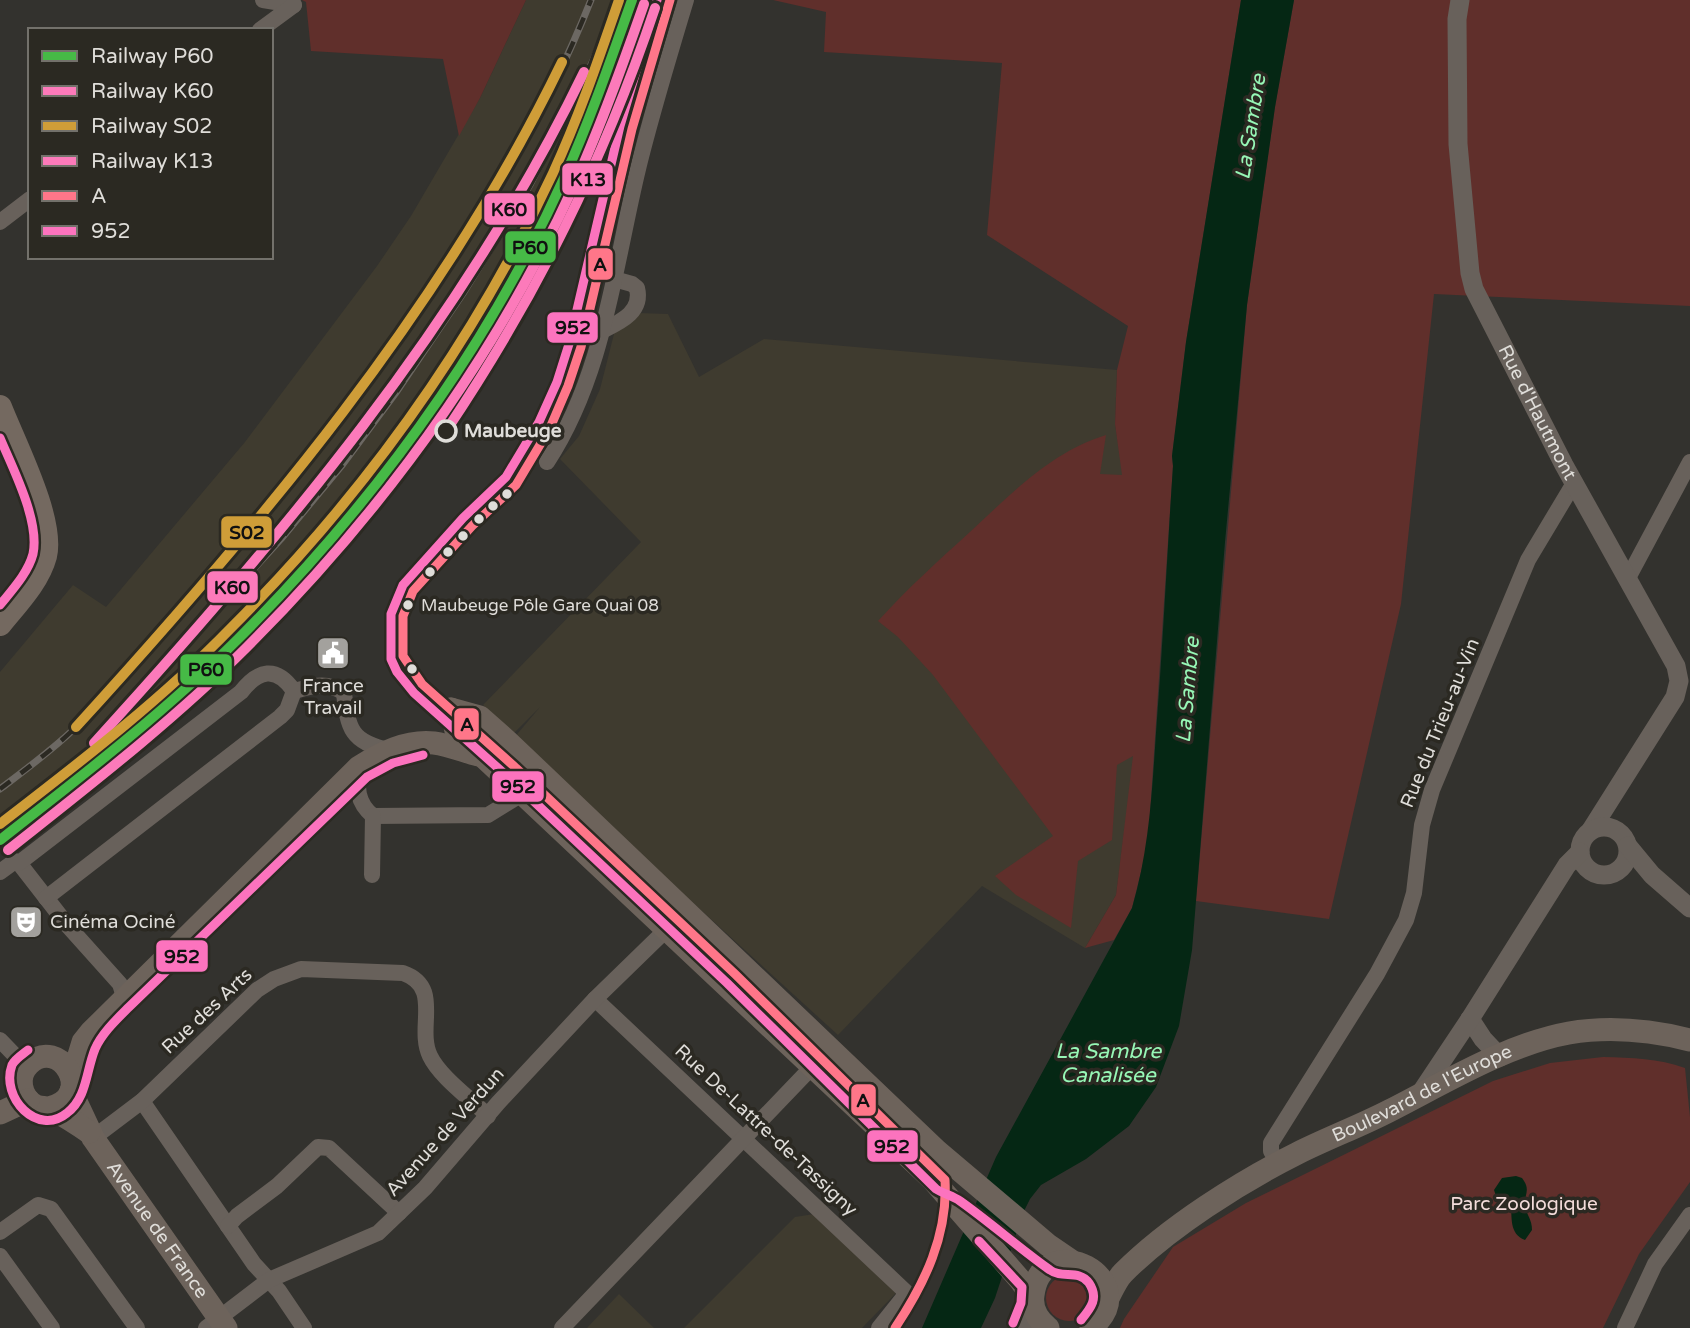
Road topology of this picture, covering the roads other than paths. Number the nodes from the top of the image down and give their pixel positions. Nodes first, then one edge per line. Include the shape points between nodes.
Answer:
1 (263, 0) edge
2 (686, 0) edge
3 (1461, 0) edge
4 (263, 28) edge
5 (28, 201) edge
6 (0, 222) edge
7 (614, 279) junction
8 (603, 331) junction
9 (0, 407) edge
10 (547, 462) dead end
11 (1690, 462) edge
12 (1574, 483) junction
13 (1628, 578) junction
14 (0, 624) edge
15 (1684, 682) edge
16 (294, 691) junction
17 (450, 709) junction
18 (421, 743) junction
19 (389, 750) junction
20 (477, 755) junction
21 (359, 766) junction
22 (1617, 787) junction
23 (520, 790) junction
24 (373, 816) junction
25 (1591, 830) junction
26 (1623, 838) junction
27 (1580, 852) junction
28 (19, 863) junction
29 (1590, 871) junction
30 (0, 872) edge
31 (1616, 872) junction
32 (372, 875) dead end
33 (1652, 875) junction
34 (1551, 891) junction
35 (46, 898) junction
36 (1690, 908) edge
37 (668, 928) junction
38 (124, 997) junction
39 (595, 999) junction
40 (1470, 1019) junction
41 (0, 1040) edge
42 (1690, 1040) edge
43 (83, 1042) junction
44 (1500, 1057) junction
45 (58, 1059) junction
46 (813, 1066) junction
47 (72, 1085) junction
48 (31, 1090) junction
49 (1419, 1095) junction
50 (0, 1097) edge
51 (142, 1101) junction
52 (0, 1113) edge
53 (488, 1116) junction
54 (91, 1135) junction
55 (744, 1138) junction
56 (1279, 1165) junction
57 (399, 1213) junction
58 (1690, 1215) edge
59 (228, 1226) junction
60 (1175, 1230) junction
61 (0, 1232) edge
62 (0, 1256) edge
63 (1070, 1261) junction
64 (1092, 1268) junction
65 (268, 1280) junction
66 (1029, 1294) junction
67 (1107, 1300) junction
68 (218, 1325) edge
69 (52, 1328) edge
70 (137, 1328) edge
71 (304, 1328) edge
72 (562, 1328) edge
73 (879, 1328) edge
74 (1024, 1328) edge
75 (1048, 1328) edge
76 (1091, 1328) edge
77 (1625, 1328) edge

1 - 4 street via 294,5
2 - 7 street via 638,170
3 - 12 street, Rue d'Hautmont via 1457,19 1458,132 1470,274 1481,306
5 - 6 street
7 - 8 street
7 - 8 street via 637,289 638,304
8 - 10 street via 585,386
9 - 14 main road via 39,507 47,541 38,573
11 - 13 street
12 - 13 street, Rue d'Hautmont
12 - 56 street, Rue du Trieu-au-Vin via 1528,560 1432,790 1406,920 1271,1143
13 - 15 street, Rue d'Hautmont
15 - 22 street, Rue d'Hautmont
16 - 19 street via 317,684 336,688 344,693 347,718 356,736 368,745
16 - 28 street via 279,676 253,677 241,692
16 - 35 street via 288,710 280,717
17 - 18 main road
17 - 20 main road via 456,731
17 - 63 main road via 480,717 507,741 967,1178
18 - 19 main road
18 - 20 main road
19 - 21 main road
20 - 23 main road
21 - 24 street via 361,805
21 - 38 main road
22 - 25 street, Rue d'Hautmont
22 - 26 street
23 - 24 street via 488,815
23 - 37 main road
24 - 32 street
25 - 26 street via 1604,826
25 - 27 street via 1584,836
26 - 31 street via 1626,861
26 - 33 street
27 - 29 street
27 - 34 street
28 - 30 street via 15,861
28 - 35 street
29 - 31 street
29 - 34 street
31 - 33 street
33 - 36 street
34 - 40 street
35 - 38 street via 120,984
37 - 39 street, Avenue de Verdun
37 - 46 main road
38 - 43 main road
39 - 53 street, Avenue de Verdun
39 - 55 street, Rue De-Lattre-de-Tassigny
40 - 44 street
40 - 49 street
41 - 48 street
42 - 44 main road, Boulevard de l'Europe via 1625,1029 1569,1033
43 - 45 main road
43 - 47 main road
44 - 49 main road, Boulevard de l'Europe
45 - 47 main road via 65,1064
45 - 48 main road via 36,1059
46 - 55 street
46 - 66 main road via 933,1180
47 - 48 main road via 63,1103
47 - 54 main road
48 - 50 main road
48 - 52 main road
48 - 54 main road
49 - 56 main road, Boulevard de l'Europe
51 - 53 street, Rue des Arts via 274,979 301,969 364,970 403,973 418,980 426,996 429,1055
51 - 54 street, Rue des Arts
51 - 59 street
53 - 57 street, Avenue de Verdun
54 - 68 main road, Avenue de France
55 - 72 street
55 - 73 street, Rue De-Lattre-de-Tassigny via 907,1293
56 - 60 main road, Boulevard de l'Europe
57 - 59 street via 329,1148 318,1147
57 - 65 street, Avenue de Verdun via 378,1233
58 - 77 street via 1655,1264
59 - 65 street
60 - 64 main road, Boulevard de l'Europe
60 - 67 main road, Boulevard de l'Europe via 1121,1274
61 - 70 street via 38,1205 51,1209
62 - 69 street
63 - 64 main road
63 - 66 main road via 1041,1273
64 - 67 main road
65 - 68 street, Avenue de Verdun
65 - 71 street
66 - 74 street
66 - 75 main road via 1037,1317
67 - 76 main road, Boulevard de l'Europe

